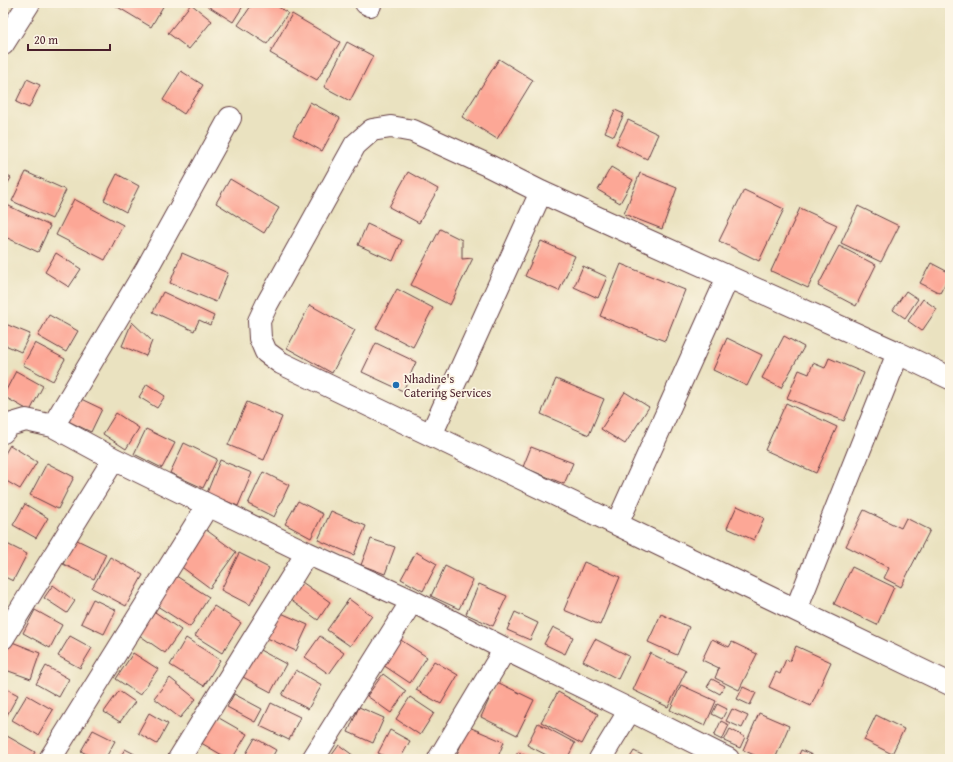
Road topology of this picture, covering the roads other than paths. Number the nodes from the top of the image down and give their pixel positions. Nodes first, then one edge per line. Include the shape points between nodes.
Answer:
1 (28, 3) edge
2 (3, 44) edge
3 (230, 118) dead end
4 (542, 192) junction
5 (728, 277) junction
6 (898, 353) junction
7 (950, 378) edge
8 (53, 426) junction
9 (3, 432) edge
10 (431, 435) junction
11 (114, 459) junction
12 (208, 505) junction
13 (617, 524) junction
14 (307, 553) junction
15 (412, 601) junction
16 (796, 610) junction
17 (3, 638) edge
18 (505, 649) junction
19 (950, 684) edge
20 (630, 710) junction
21 (50, 759) edge
22 (179, 759) edge
23 (313, 759) edge
24 (439, 759) edge
25 (600, 759) edge
26 (728, 759) edge

1 - 2 street
3 - 8 street via 146,270
4 - 5 street
4 - 10 street
4 - 10 street via 413,131 391,126 372,130 355,145 267,304 260,321 260,338 266,352 281,363
5 - 6 street
5 - 13 street
6 - 7 street
6 - 16 street
8 - 9 street via 26,420 10,425
8 - 11 street
10 - 13 street
11 - 12 street
11 - 17 street
12 - 14 street
12 - 21 street
13 - 16 street
14 - 15 street
14 - 22 street
15 - 18 street
15 - 23 street
16 - 19 street
18 - 20 street
18 - 24 street
20 - 25 street
20 - 26 street

